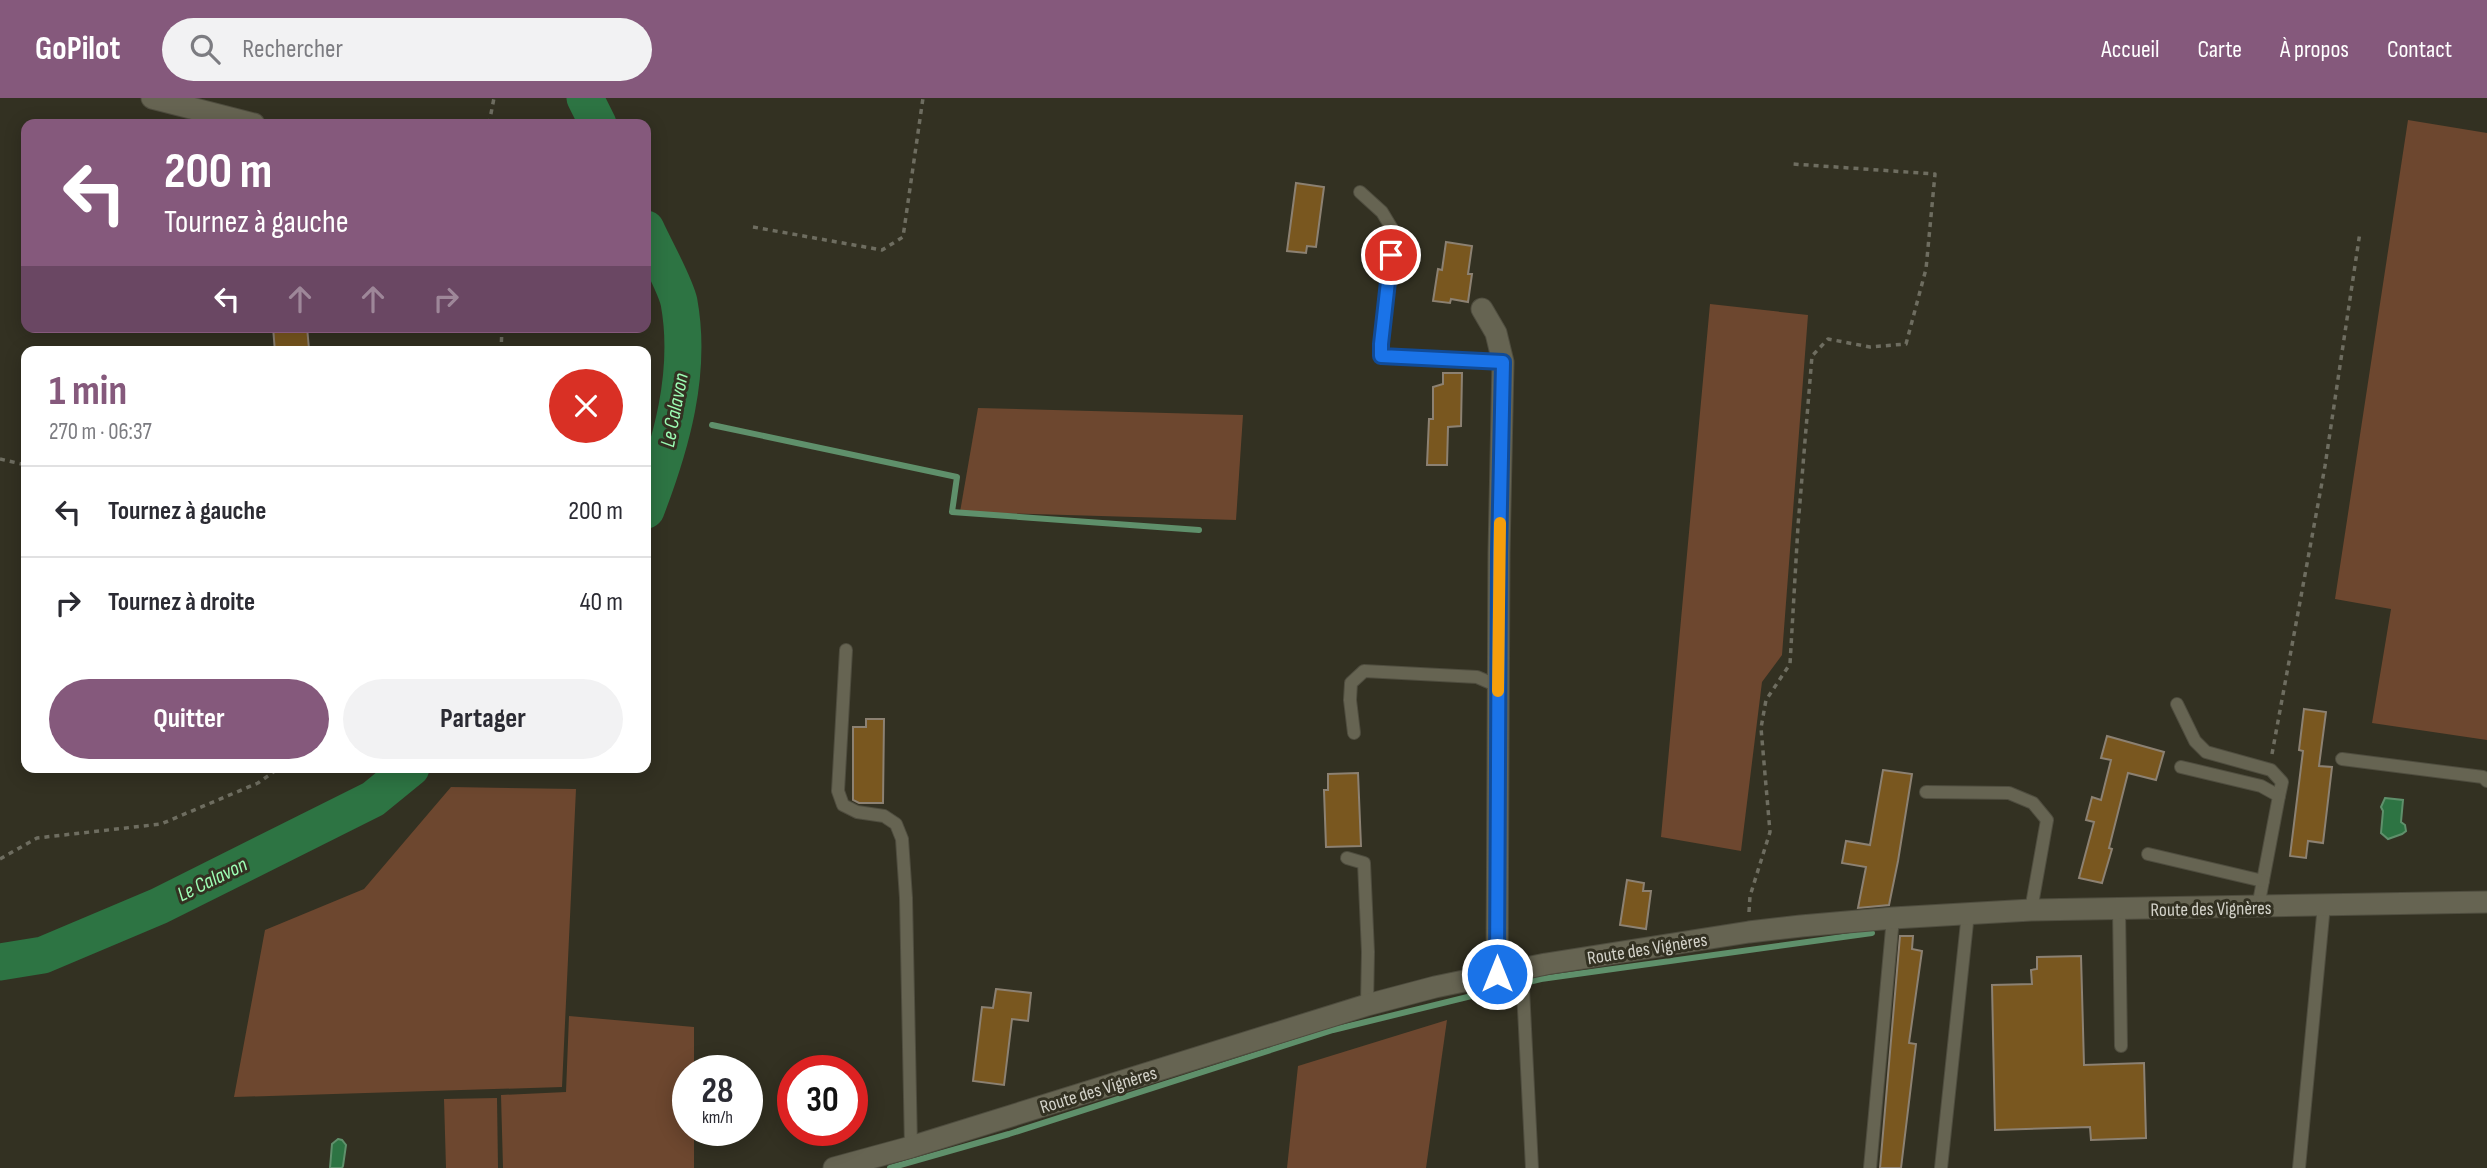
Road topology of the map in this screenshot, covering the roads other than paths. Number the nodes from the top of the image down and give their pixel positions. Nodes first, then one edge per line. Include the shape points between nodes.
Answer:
1 (152, 98) edge
2 (234, 119) edge
3 (1360, 192) dead end
4 (1482, 309) dead end
5 (1503, 362) junction
6 (846, 650) dead end
7 (1498, 686) junction
8 (2176, 704) dead end
9 (1354, 733) dead end
10 (2342, 759) dead end
11 (2181, 767) dead end
12 (2487, 781) edge
13 (1926, 792) dead end
14 (2279, 796) junction
15 (2148, 854) dead end
16 (1347, 858) dead end
17 (2263, 881) junction
18 (2487, 902) edge
19 (2325, 905) junction
20 (2258, 907) junction
21 (2119, 909) junction
22 (2031, 910) junction
23 (1968, 913) junction
24 (1893, 918) junction
25 (1522, 969) junction
26 (1497, 974) junction
27 (1367, 1005) junction
28 (2122, 1046) dead end
29 (911, 1147) junction
30 (834, 1168) edge
31 (1532, 1168) edge
32 (1870, 1168) edge
33 (1941, 1168) edge
34 (2300, 1168) edge

1 - 2 street
3 - 5 lane via 1382,212 1394,232 1381,356
4 - 5 street via 1496,333
5 - 7 street
6 - 29 lane via 838,791 843,805 896,824 902,839
7 - 9 lane via 1477,677 1364,671 1351,683
7 - 26 street
8 - 14 lane via 2206,752 2271,770 2282,782
10 - 12 lane
11 - 14 lane via 2261,786
13 - 22 lane via 2010,793 2033,803 2047,820
14 - 17 lane
15 - 17 lane
16 - 27 lane via 1364,863
17 - 20 lane
18 - 19 street, Route des Vignères
19 - 20 street, Route des Vignères
19 - 34 lane
20 - 21 street, Route des Vignères
21 - 22 street, Route des Vignères
21 - 28 lane
22 - 23 street, Route des Vignères
23 - 24 street, Route des Vignères
23 - 33 lane
24 - 25 street, Route des Vignères via 1749,932
24 - 32 lane
25 - 26 street, Route des Vignères
25 - 31 lane
26 - 27 street, Route des Vignères
27 - 29 street, Route des Vignères
29 - 30 street, Route des Vignères

